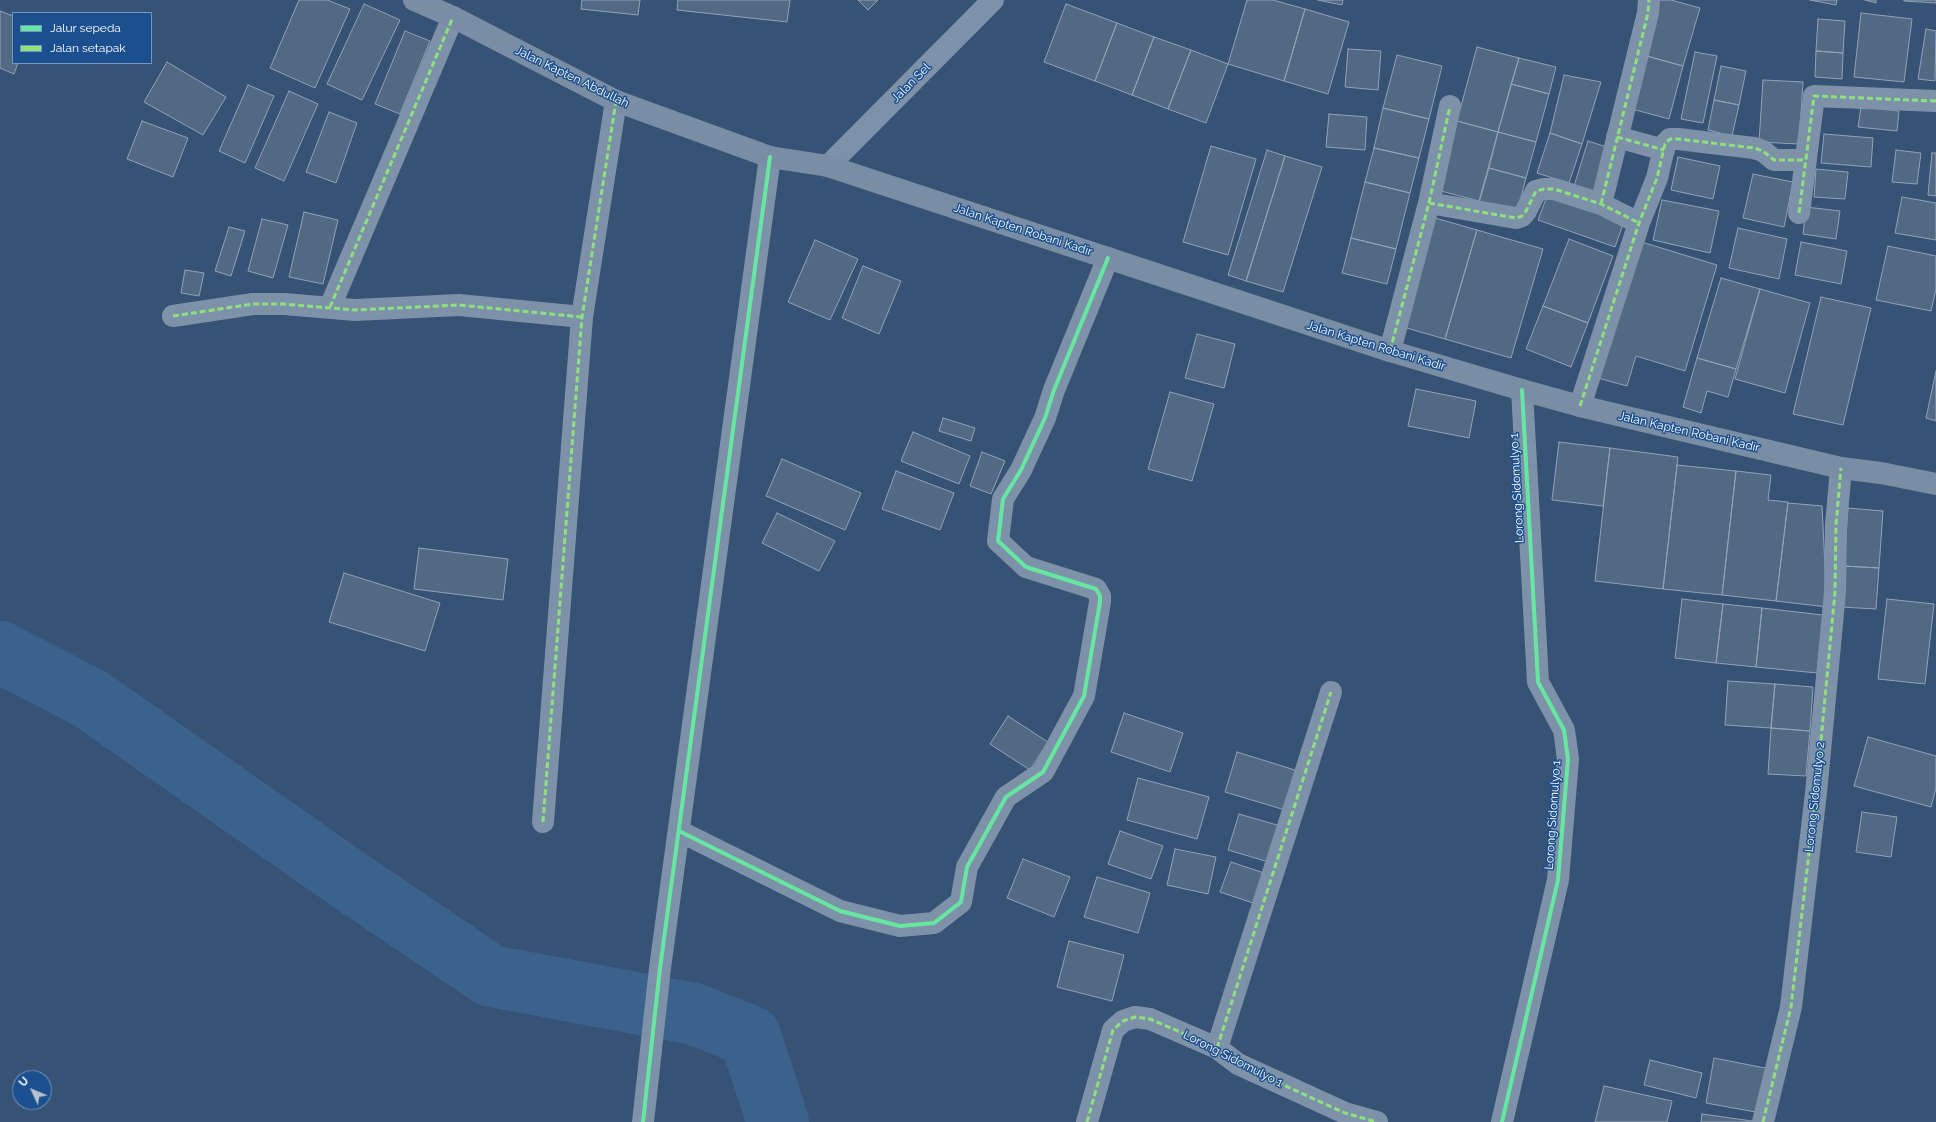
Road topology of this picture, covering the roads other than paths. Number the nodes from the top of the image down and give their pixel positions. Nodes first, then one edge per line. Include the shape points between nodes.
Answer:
1 (414, 0) edge
2 (993, 0) edge
3 (1649, 0) edge
4 (453, 17) junction
5 (616, 101) junction
6 (1936, 101) edge
7 (1450, 106) dead end
8 (1617, 137) junction
9 (1664, 150) junction
10 (770, 157) junction
11 (1805, 160) junction
12 (828, 166) junction
13 (1429, 203) junction
14 (1601, 204) junction
15 (1799, 213) dead end
16 (1639, 223) junction
17 (1108, 258) junction
18 (330, 307) junction
19 (173, 316) dead end
20 (582, 317) junction
21 (1390, 351) junction
22 (1522, 390) junction
23 (1580, 406) junction
24 (1841, 468) junction
25 (1936, 484) edge
26 (1331, 692) dead end
27 (543, 822) dead end
28 (680, 831) junction
29 (1217, 1048) junction
30 (643, 1122) edge
31 (1087, 1122) edge
32 (1377, 1122) edge
33 (1502, 1122) edge
34 (1763, 1122) edge

1 - 4 main road, Jalan Kapten Abdullah
2 - 12 street, Jalan Sel
3 - 8 street via 1648,14
4 - 5 main road, Jalan Kapten Abdullah
4 - 18 street
5 - 10 main road, Jalan Kapten Abdullah
5 - 20 street
6 - 11 street via 1814,96
7 - 13 street
8 - 9 street
8 - 14 street
9 - 11 street via 1670,139 1678,139 1754,148 1763,151 1774,160
9 - 16 street via 1657,178
10 - 12 main road, Jalan Kapten Abdullah
10 - 28 street
11 - 15 street
12 - 17 main road, Jalan Kapten Robani Kadir
13 - 14 street via 1516,218 1526,211 1536,191 1554,189
13 - 21 street
14 - 16 street
16 - 23 street
17 - 21 main road, Jalan Kapten Robani Kadir
17 - 28 street via 1045,418 1021,470 1003,499 998,541 1026,567 1096,590 1100,596 1084,696 1044,772 1006,797 967,867 961,902 934,923 900,926 840,911
18 - 19 street via 254,304
18 - 20 street via 354,310 459,305
20 - 27 street
21 - 22 main road, Jalan Kapten Robani Kadir
22 - 23 main road, Jalan Kapten Robani Kadir
22 - 33 street, Lorong Sidomulyo 1 via 1538,682 1564,730 1568,759 1558,880
23 - 24 main road, Jalan Kapten Robani Kadir
24 - 25 main road, Jalan Kapten Robani Kadir
24 - 34 street, Lorong Sidomulyo 2 via 1836,524 1835,600 1791,1007
26 - 29 street
28 - 30 street via 660,968
29 - 31 street, Lorong Sidomulyo 1 via 1150,1019 1136,1017 1123,1021 1113,1030
29 - 32 street, Lorong Sidomulyo 1 via 1238,1064 1270,1079 1345,1113

